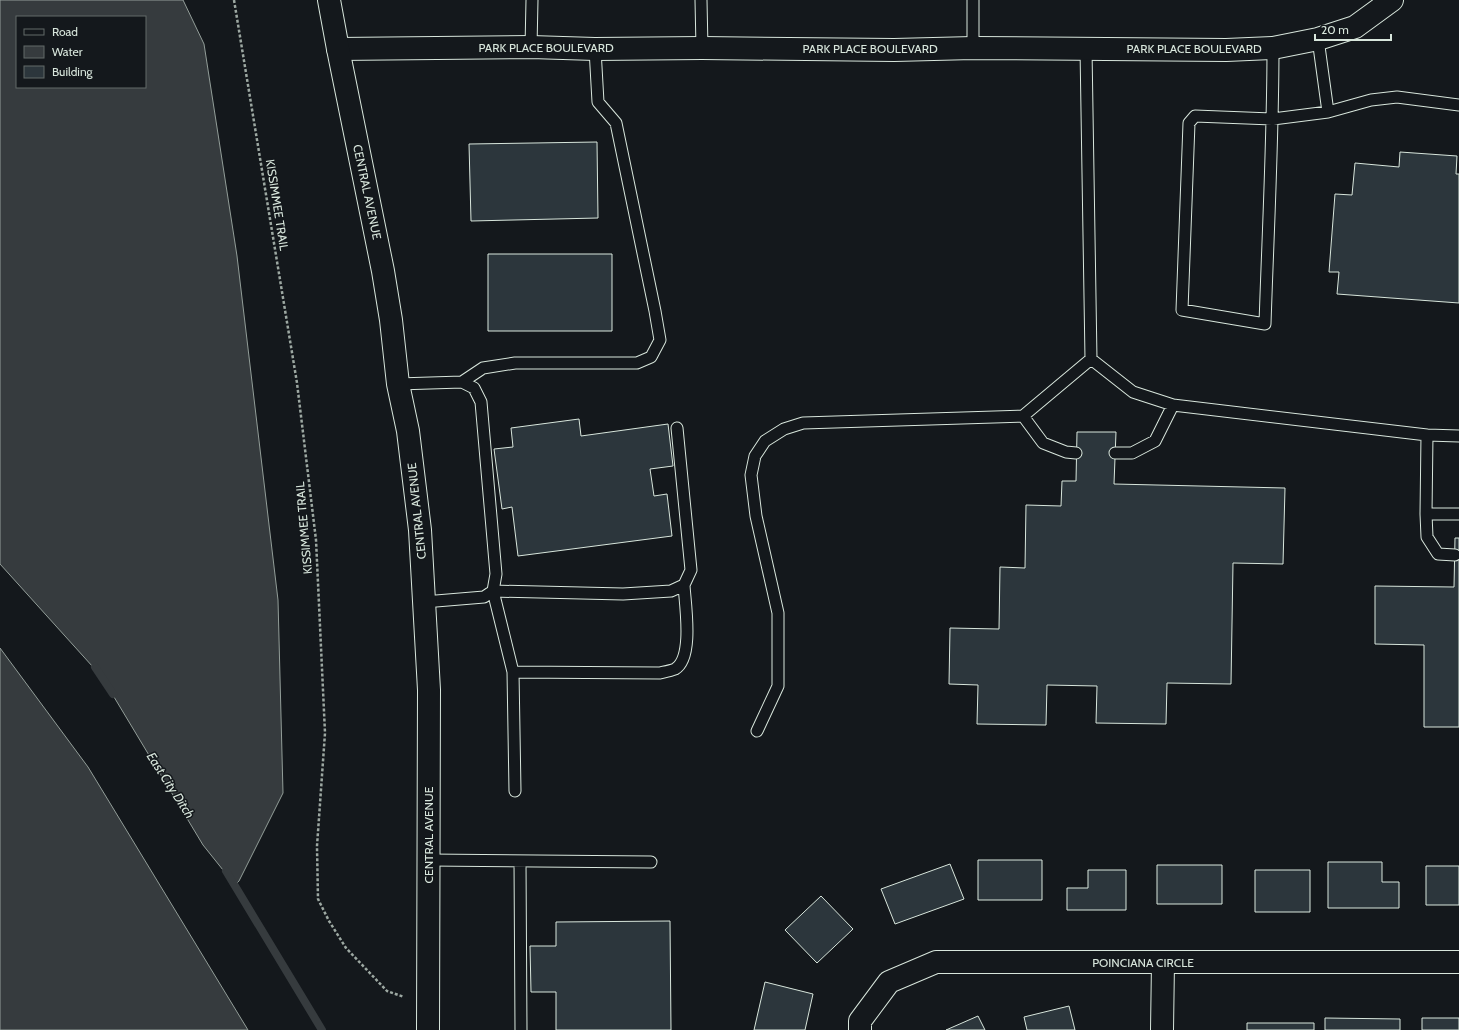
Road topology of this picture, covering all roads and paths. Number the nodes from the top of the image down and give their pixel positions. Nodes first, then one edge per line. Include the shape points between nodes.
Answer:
1 (234, 0) edge
2 (329, 0) edge
3 (532, 0) edge
4 (701, 0) edge
5 (973, 0) edge
6 (1392, 0) edge
7 (1318, 40) junction
8 (531, 47) junction
9 (702, 48) junction
10 (973, 48) junction
11 (1273, 48) junction
12 (338, 49) junction
13 (595, 49) junction
14 (1086, 49) junction
15 (1459, 105) edge
16 (1328, 112) junction
17 (1273, 119) junction
18 (1091, 359) junction
19 (462, 382) junction
20 (398, 384) junction
21 (1173, 404) junction
22 (1023, 416) junction
23 (677, 428) dead end
24 (1427, 435) junction
25 (1459, 436) edge
26 (1076, 453) dead end
27 (1115, 454) dead end
28 (1426, 514) junction
29 (1459, 514) edge
30 (1455, 555) dead end
31 (684, 585) junction
32 (493, 591) junction
33 (424, 602) junction
34 (513, 672) junction
35 (757, 731) dead end
36 (515, 791) dead end
37 (429, 860) junction
38 (520, 861) junction
39 (651, 862) dead end
40 (1459, 962) edge
41 (1163, 963) junction
42 (428, 1007) junction
43 (428, 1030) edge
44 (520, 1030) edge
45 (860, 1030) edge
46 (1162, 1030) edge

1 - 42 path, KISSIMMEE TRAIL via 296,383 316,540 325,733 317,846 318,899 346,948 387,991
2 - 12 street, CENTRAL AVENUE
3 - 8 lane
4 - 9 lane
5 - 10 lane
6 - 7 street, PARK PLACE BOULEVARD via 1354,27
7 - 11 street, PARK PLACE BOULEVARD
7 - 16 lane
8 - 12 street, PARK PLACE BOULEVARD
8 - 13 street, PARK PLACE BOULEVARD
9 - 10 street, PARK PLACE BOULEVARD
9 - 13 street, PARK PLACE BOULEVARD
10 - 14 street, PARK PLACE BOULEVARD
11 - 14 street, PARK PLACE BOULEVARD
11 - 17 lane
12 - 20 street, CENTRAL AVENUE via 383,271
13 - 19 lane via 598,102 616,123 660,340 651,357 637,363 515,363 483,368
14 - 18 lane
15 - 16 lane via 1397,97 1371,100
16 - 17 lane
17 - 17 lane via 1265,324 1182,310 1190,123 1195,116
18 - 21 lane via 1133,392
18 - 22 lane
19 - 20 lane
19 - 32 lane via 474,388 481,402 496,574
20 - 33 street, CENTRAL AVENUE via 411,454 420,530
21 - 24 lane
21 - 27 lane via 1155,441 1132,454
22 - 26 lane via 1043,443
22 - 35 lane via 803,423 784,429 765,441 755,456 751,475 756,516 778,613 779,659 778,686
23 - 31 lane via 690,570
24 - 25 lane
24 - 28 lane
28 - 29 lane
28 - 30 lane via 1427,537 1438,554
31 - 32 lane via 672,592 623,594
31 - 34 lane via 687,638 684,658 676,668 660,673
32 - 33 lane via 484,597
32 - 34 lane
33 - 37 street, CENTRAL AVENUE via 429,690
34 - 36 lane
37 - 38 lane
37 - 42 street, CENTRAL AVENUE
38 - 39 lane
38 - 44 lane
40 - 41 street, POINCIANA CIRCLE
41 - 45 street, POINCIANA CIRCLE via 936,962 889,982 860,1022
41 - 46 street
42 - 43 street, CENTRAL AVENUE

